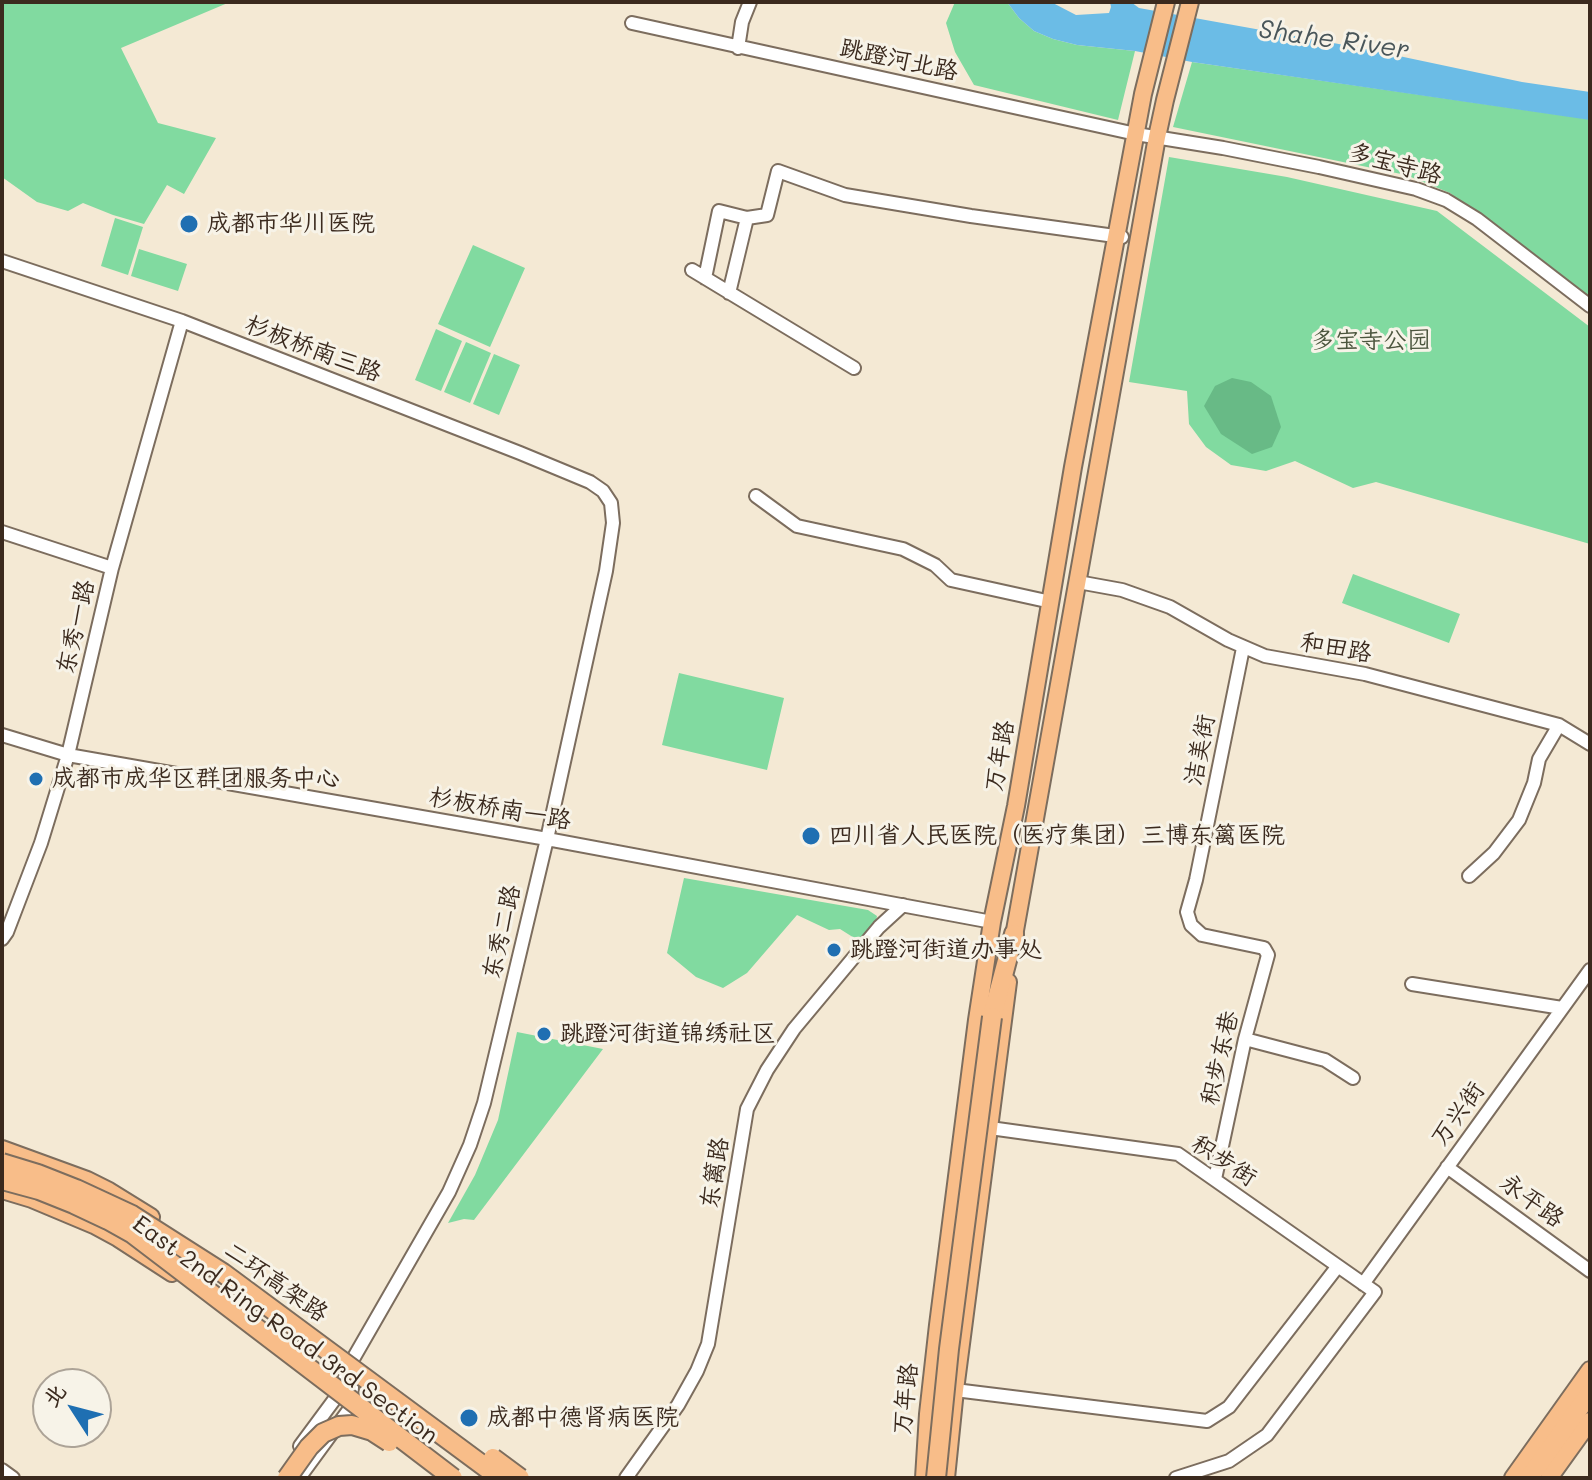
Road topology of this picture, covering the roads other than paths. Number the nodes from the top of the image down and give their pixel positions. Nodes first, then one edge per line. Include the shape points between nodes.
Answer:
1 (750, 2) edge
2 (1166, 2) edge
3 (1190, 2) edge
4 (632, 23) dead end
5 (738, 48) junction
6 (1136, 134) junction
7 (1157, 137) junction
8 (747, 218) junction
9 (1119, 237) junction
10 (2, 261) edge
11 (692, 270) dead end
12 (705, 278) junction
13 (729, 293) junction
14 (1590, 306) edge
15 (182, 321) junction
16 (854, 368) dead end
17 (603, 491) joint
18 (756, 496) dead end
19 (2, 532) edge
20 (112, 568) junction
21 (1078, 582) junction
22 (1051, 602) junction
23 (1243, 648) junction
24 (1559, 725) junction
25 (2, 735) edge
26 (1590, 744) edge
27 (68, 755) junction
28 (547, 839) junction
29 (1469, 876) dead end
30 (903, 905) junction
31 (992, 922) junction
32 (1014, 934) junction
33 (2, 939) edge
34 (1264, 948) joint
35 (1590, 970) edge
36 (1412, 984) dead end
37 (1562, 1008) junction
38 (1245, 1039) junction
39 (1353, 1078) dead end
40 (990, 1128) junction
41 (2, 1149) edge
42 (2, 1163) edge
43 (1447, 1167) junction
44 (1215, 1179) junction
45 (2, 1180) edge
46 (2, 1190) edge
47 (1338, 1266) junction
48 (1590, 1271) edge
49 (1363, 1284) junction
50 (938, 1325) junction
51 (963, 1328) junction
52 (346, 1358) junction
53 (1590, 1370) edge
54 (955, 1390) junction
55 (1590, 1393) edge
56 (337, 1396) junction
57 (351, 1407) junction
58 (1590, 1421) edge
59 (2, 1470) edge
60 (13, 1478) edge
61 (276, 1478) edge
62 (287, 1478) edge
63 (299, 1478) edge
64 (450, 1478) edge
65 (500, 1478) edge
66 (506, 1478) edge
67 (520, 1478) edge
68 (626, 1478) edge
69 (924, 1478) edge
70 (936, 1478) edge
71 (946, 1478) edge
72 (1176, 1478) edge
73 (1513, 1478) edge
74 (1529, 1478) edge
75 (1549, 1478) edge

1 - 5 street
2 - 6 main road, 万年路
3 - 7 main road, 万年路
4 - 5 street, 跳蹬河北路
5 - 6 street, 跳蹬河北路
6 - 7 street, 跳蹬河北路
6 - 9 main road, 万年路
7 - 14 street, 多宝寺路 via 1319,167 1446,200
7 - 21 main road, 万年路
8 - 9 street via 767,215 778,171 845,195
8 - 12 street via 719,211
8 - 13 street
9 - 22 main road, 万年路
10 - 15 street, 杉板桥南三路
11 - 12 street
12 - 13 street
13 - 16 street
15 - 17 street, 杉板桥南三路
15 - 20 street, 东秀一路
17 - 28 street, 东秀二路 via 611,503 613,523 606,571
18 - 22 street via 797,526 903,549 951,580
19 - 20 street
20 - 27 street, 东秀一路
21 - 23 street, 和田路 via 1170,607
21 - 32 main road, 万年路
22 - 31 main road, 万年路
23 - 24 street, 和田路
23 - 34 street, 洁美街 via 1187,912 1202,935
24 - 26 street, 和田路
24 - 29 street via 1539,759 1519,820
25 - 27 street, 杉板桥南一路
27 - 28 street, 杉板桥南一路
27 - 33 street, 东秀一路 via 41,843
28 - 30 street, 杉板桥南一路
28 - 52 street, 东秀二路 via 470,1145 449,1192
30 - 31 street, 杉板桥南一路
30 - 68 street, 东篱路 via 794,1029 747,1109 708,1344 678,1405
31 - 50 main road, 万年路
32 - 40 main road, 万年路
32 - 70 highway, bridge via 992,1017
34 - 38 street, 积步东巷 via 1268,955
35 - 37 street, 万兴街
36 - 37 street
37 - 43 street, 万兴街
38 - 39 street via 1325,1060
38 - 44 street, 积步东巷
40 - 44 street, 积步街 via 1178,1154
40 - 51 main road, 万年路
41 - 52 main road, East 2nd Ring Road 3rd Section via 120,1197 202,1249
42 - 52 highway, 二环高架路, bridge via 132,1215
43 - 48 street, 永平路
43 - 49 street, 万兴街
44 - 47 street, 积步街
45 - 64 highway, 二环高架路, bridge via 74,1204 133,1234
46 - 56 main road, East 2nd Ring Road 3rd Section via 118,1238
47 - 49 street, 积步街
47 - 54 street via 1229,1407 1207,1421
49 - 72 street via 1375,1292 1267,1435 1229,1461
50 - 51 main road via 948,1341
50 - 69 main road, 万年路
51 - 54 main road, 万年路
52 - 56 street, 东秀二路
52 - 57 street
52 - 65 highway, 二环高架路, bridge
52 - 66 main road, East 2nd Ring Road 3rd Section
52 - 67 highway, bridge via 393,1384
53 - 73 main road
54 - 71 main road, 万年路
55 - 74 highway
56 - 57 main road, East 2nd Ring Road 3rd Section
56 - 61 street, 东秀二路
57 - 63 street
57 - 64 main road, East 2nd Ring Road 3rd Section
58 - 75 main road
59 - 60 street
62 - 64 highway, bridge via 323,1433 352,1425 372,1431

